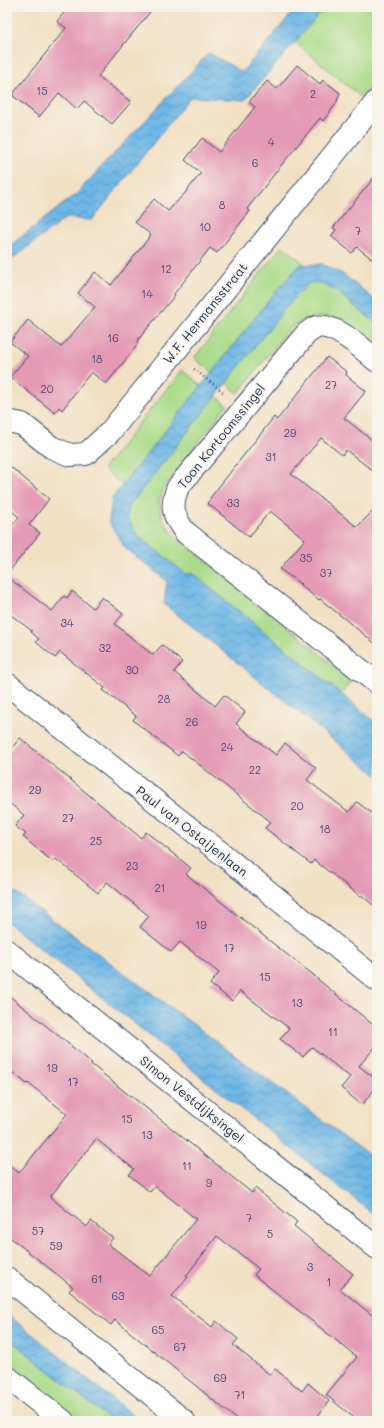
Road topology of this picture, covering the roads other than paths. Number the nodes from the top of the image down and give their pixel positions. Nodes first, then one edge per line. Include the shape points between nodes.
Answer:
1 (377, 101) edge
2 (377, 361) edge
3 (7, 421) edge
4 (377, 683) edge
5 (7, 684) edge
6 (7, 951) edge
7 (377, 980) edge
8 (377, 1248) edge
9 (7, 1278) edge
10 (7, 1377) edge
11 (63, 1421) edge
12 (184, 1421) edge

1 - 3 street, W.F. Hermansstraat via 110,432 86,454 70,455 51,447 22,424
2 - 4 street, Toon Kortoomssingel via 348,338 327,328 317,327 306,334 178,487 173,508 177,521 185,532
5 - 7 street, Paul van Ostaijenlaan
6 - 8 street, Simon Vestdijksingel
9 - 12 street
10 - 11 street

